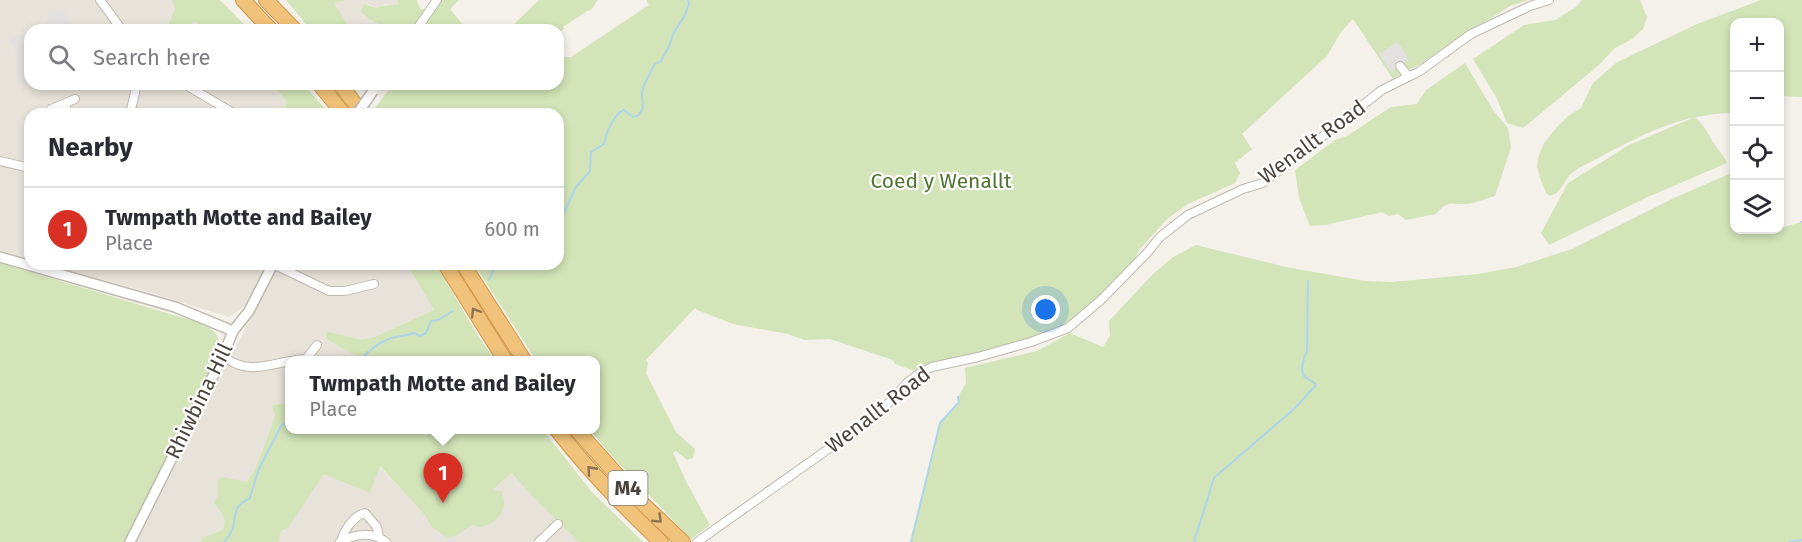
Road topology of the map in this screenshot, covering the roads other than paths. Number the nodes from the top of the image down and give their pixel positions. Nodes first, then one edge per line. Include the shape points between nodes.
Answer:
1 (100, 0) edge
2 (243, 0) edge
3 (266, 0) edge
4 (437, 0) edge
5 (1549, 0) edge
6 (118, 24) edge
7 (265, 24) edge
8 (289, 24) edge
9 (420, 24) edge
10 (1400, 66) dead end
11 (1408, 76) junction
12 (135, 90) edge
13 (194, 90) edge
14 (324, 90) edge
15 (345, 90) edge
16 (374, 90) edge
17 (75, 99) dead end
18 (65, 104) junction
19 (56, 108) edge
20 (66, 108) edge
21 (131, 108) edge
22 (223, 108) edge
23 (339, 108) edge
24 (358, 108) edge
25 (361, 108) edge
26 (0, 161) edge
27 (24, 167) edge
28 (0, 257) edge
29 (24, 264) edge
30 (46, 270) edge
31 (270, 270) edge
32 (286, 270) edge
33 (448, 270) edge
34 (467, 270) edge
35 (374, 284) dead end
36 (233, 331) junction
37 (317, 345) dead end
38 (223, 356) junction
39 (308, 356) edge
40 (502, 356) edge
41 (521, 356) edge
42 (285, 363) edge
43 (561, 434) edge
44 (581, 434) edge
45 (558, 524) dead end
46 (382, 540) edge
47 (130, 542) edge
48 (340, 542) edge
49 (539, 542) edge
50 (661, 542) edge
51 (683, 542) edge
52 (697, 542) edge

1 - 6 street
2 - 7 highway
3 - 8 highway
4 - 9 street
5 - 11 street, Wenallt Road via 1471,34
10 - 11 street
11 - 52 street, Wenallt Road via 1382,90 1263,183 1188,215 1160,237 1101,300 1068,328 920,373 858,428
12 - 21 street
13 - 22 street
14 - 23 highway
15 - 24 highway
16 - 25 street, bridge
17 - 18 street
18 - 19 street
18 - 20 street
26 - 27 street
28 - 29 street
30 - 36 street via 175,307
31 - 36 street, Rhiwbina Hill via 249,311
32 - 35 street via 330,291
40 -> 33 highway
34 - 41 highway
36 - 38 street, Rhiwbina Hill
37 - 39 street
38 - 42 street via 246,368
38 - 47 street, Rhiwbina Hill
50 -> 43 highway, M4
44 -> 51 highway, M4 via 643,504
45 - 49 street
46 - 48 street via 363,534
46 - 48 street via 365,513 344,532

